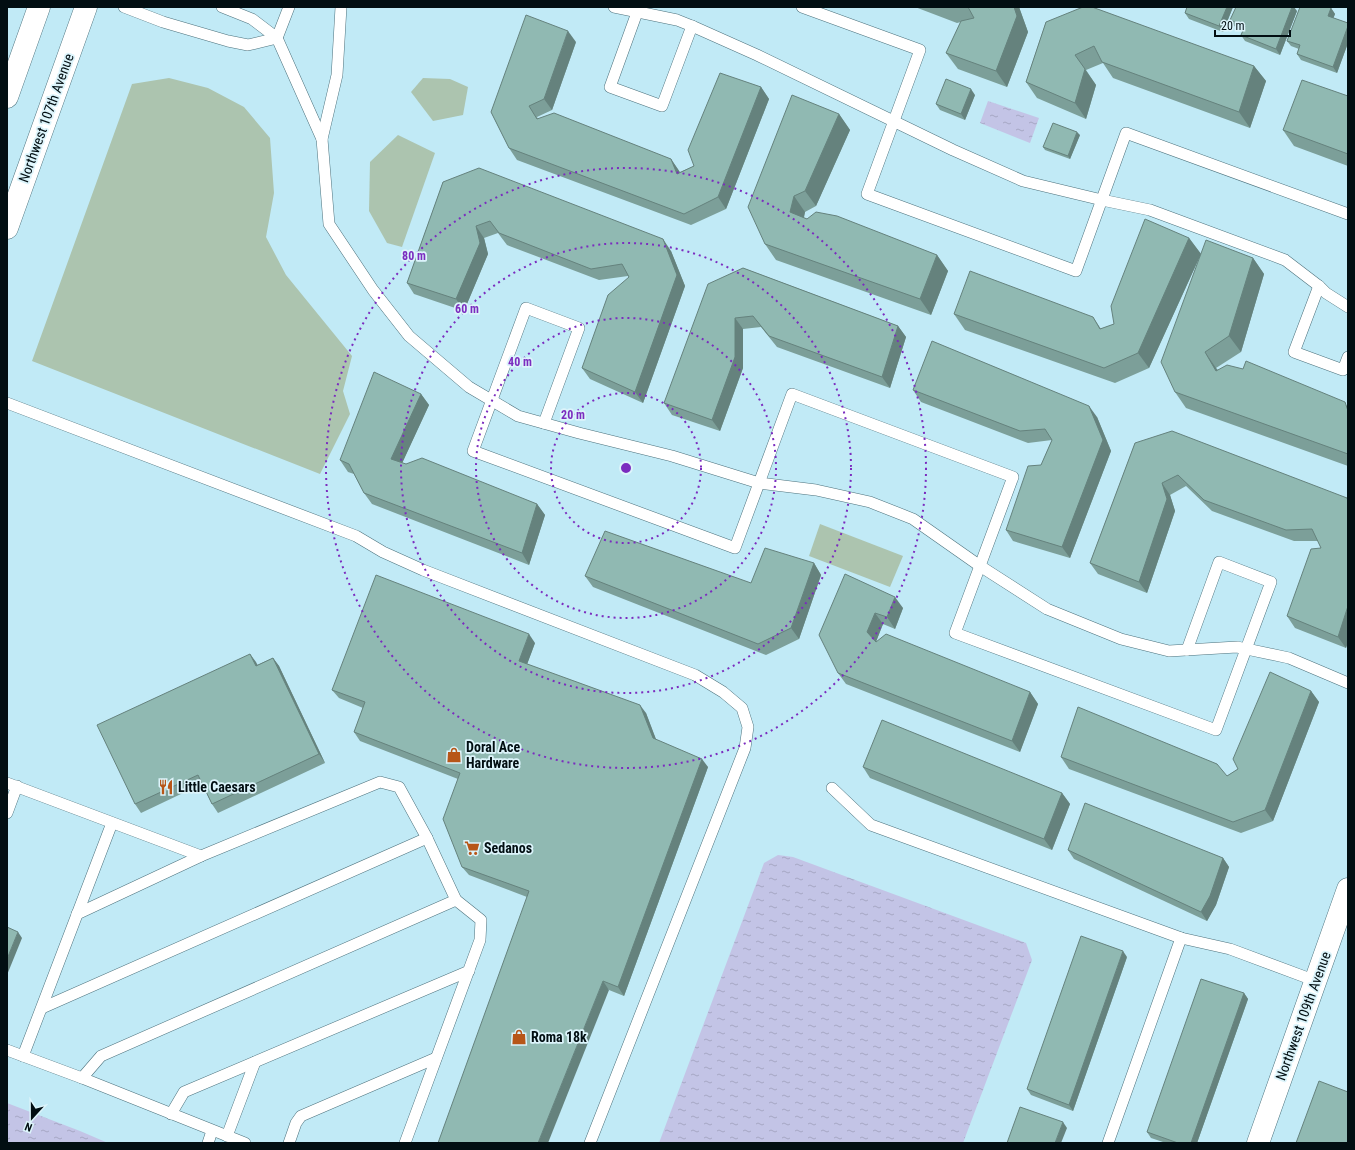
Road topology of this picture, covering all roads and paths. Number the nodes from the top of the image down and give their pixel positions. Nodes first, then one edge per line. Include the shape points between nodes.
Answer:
1 (39, 7) edge
2 (86, 7) edge
3 (124, 7) edge
4 (222, 7) edge
5 (289, 7) edge
6 (341, 7) edge
7 (614, 7) edge
8 (802, 7) edge
9 (638, 9) edge
10 (692, 26) junction
11 (277, 38) junction
12 (7, 97) edge
13 (894, 120) junction
14 (322, 139) junction
15 (1102, 200) junction
16 (1348, 214) edge
17 (7, 228) edge
18 (1319, 286) junction
19 (1348, 307) edge
20 (1348, 357) edge
21 (492, 400) junction
22 (7, 403) edge
23 (544, 424) junction
24 (759, 483) junction
25 (980, 566) junction
26 (1246, 649) junction
27 (1187, 650) junction
28 (1348, 683) edge
29 (12, 785) edge
30 (832, 788) dead end
31 (7, 812) edge
32 (112, 823) junction
33 (427, 838) junction
34 (202, 856) junction
35 (1348, 890) edge
36 (456, 900) junction
37 (77, 914) junction
38 (1181, 938) junction
39 (469, 970) junction
40 (1316, 980) junction
41 (42, 1008) junction
42 (7, 1050) edge
43 (23, 1056) junction
44 (436, 1058) junction
45 (255, 1062) junction
46 (82, 1078) junction
47 (171, 1114) junction
48 (212, 1131) junction
49 (227, 1136) junction
50 (208, 1143) edge
51 (243, 1143) edge
52 (289, 1143) edge
53 (405, 1143) edge
54 (590, 1143) edge
55 (1108, 1143) edge
56 (1258, 1143) edge

1 - 12 main road
2 - 17 main road, Northwest 107th Avenue
3 - 11 lane via 228,41 248,45
4 - 11 lane via 252,19
5 - 11 lane
6 - 14 lane via 337,75
7 - 9 lane
8 - 13 lane via 920,50
9 - 10 lane
9 - 10 lane via 610,87 662,106
10 - 13 lane
11 - 14 lane
13 - 15 lane via 1023,181
13 - 15 lane via 867,194 1076,271
14 - 21 lane via 329,224 373,290 409,336 469,387
15 - 16 lane via 1126,133
15 - 18 lane via 1150,210 1285,260
18 - 19 lane
18 - 20 lane via 1294,352 1343,370
21 - 23 lane via 518,416
21 - 23 lane via 526,308 579,328
21 - 24 lane via 473,451 735,548
22 - 54 lane via 356,536 383,552 423,570 695,675 723,692 742,708 748,727 745,748
23 - 24 lane via 672,456
24 - 25 lane via 816,490 870,502 913,519
24 - 25 lane via 792,394 1013,477
25 - 26 lane via 955,633 1216,730
25 - 27 lane via 1047,609 1121,639 1169,651
26 - 27 lane
26 - 27 lane via 1272,582 1219,562
26 - 28 lane via 1289,658
29 - 31 lane
29 - 32 lane
30 - 38 lane via 871,825
32 - 34 lane
32 - 37 lane
33 - 34 lane via 399,787 380,782
33 - 36 lane
33 - 41 lane
34 - 37 lane
35 - 40 main road, Northwest 109th Avenue
36 - 39 lane via 481,920 480,940
36 - 46 lane via 100,1056
37 - 41 lane
38 - 40 lane via 1230,949
38 - 55 lane
39 - 44 lane
39 - 45 lane
40 - 56 main road, Northwest 109th Avenue
41 - 43 lane
42 - 43 lane
43 - 46 lane
44 - 52 lane via 301,1116
44 - 53 lane
45 - 47 lane via 184,1092
45 - 49 lane
46 - 47 lane
47 - 48 lane
48 - 49 lane
48 - 50 lane
49 - 51 lane

